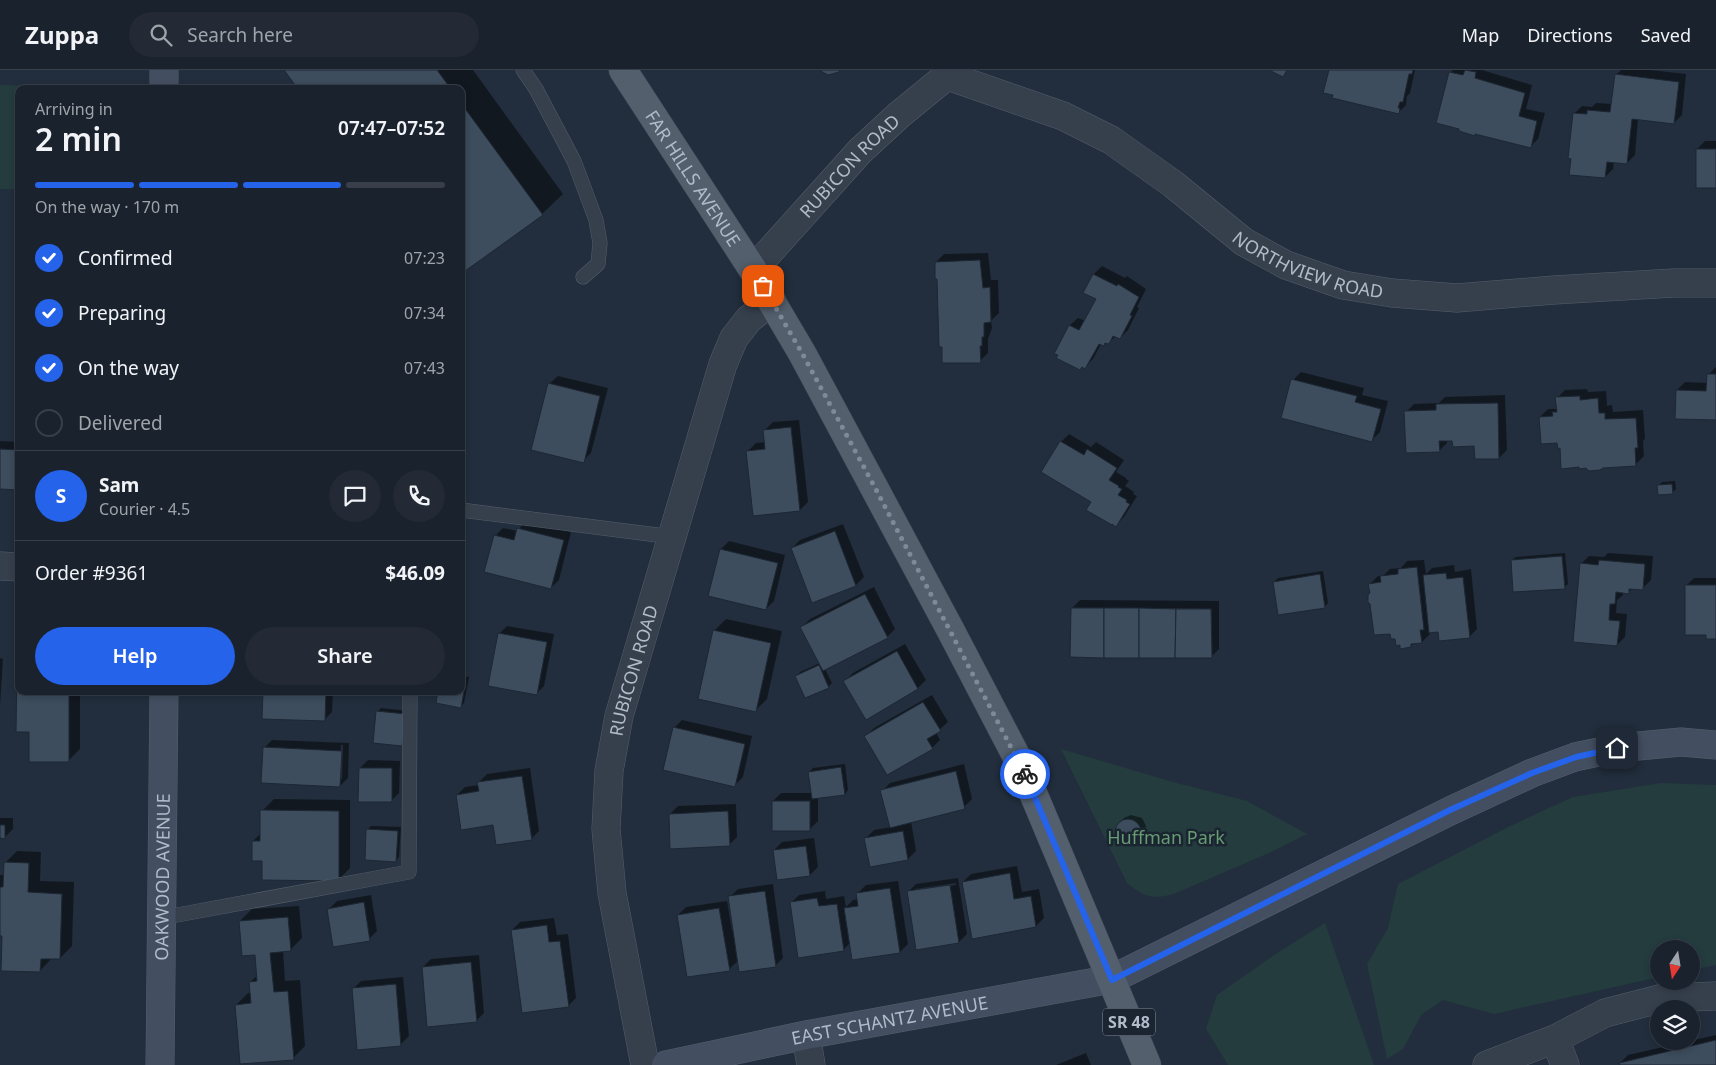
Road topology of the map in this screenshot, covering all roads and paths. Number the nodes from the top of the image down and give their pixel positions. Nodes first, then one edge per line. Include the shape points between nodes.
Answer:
1 (164, 70) edge
2 (523, 70) edge
3 (623, 70) edge
4 (951, 73) edge
5 (164, 85) edge
6 (753, 270) junction
7 (583, 276) dead end
8 (1716, 284) edge
9 (772, 301) junction
10 (465, 511) edge
11 (673, 537) junction
12 (0, 566) edge
13 (15, 567) edge
14 (164, 695) edge
15 (410, 695) edge
16 (1716, 744) edge
17 (161, 918) junction
18 (1112, 980) junction
19 (1716, 996) edge
20 (806, 1035) junction
21 (1555, 1038) junction
22 (160, 1065) edge
23 (645, 1065) edge
24 (666, 1065) edge
25 (811, 1065) edge
26 (1147, 1065) edge
27 (1487, 1065) edge
28 (1565, 1065) edge

1 - 5 street
2 - 7 lane via 536,88 574,161 596,220 600,243 598,264
3 - 6 main road, FAR HILLS AVENUE / SR 48
4 - 6 street, RUBICON ROAD via 860,151
4 - 8 street, NORTHVIEW ROAD via 1063,116 1111,140 1173,184 1244,242 1286,265 1344,285 1457,298 1674,283
6 - 9 main road, FAR HILLS AVENUE / SR 48
9 - 11 street, RUBICON ROAD via 734,338 723,364
9 - 18 main road, FAR HILLS AVENUE / SR 48 via 1023,769
10 - 11 lane
11 - 23 street, RUBICON ROAD via 619,716 609,771 606,829 612,893
12 - 13 street
14 - 17 street, OAKWOOD AVENUE
15 - 17 lane via 409,872
16 - 18 street, EAST SCHANTZ AVENUE via 1681,742 1617,748 1576,757 1532,773 1450,810
17 - 22 street, OAKWOOD AVENUE
18 - 20 street, EAST SCHANTZ AVENUE
18 - 26 main road, FAR HILLS AVENUE / SR 48
19 - 21 street via 1664,998 1605,1013
20 - 24 street, EAST SCHANTZ AVENUE
20 - 25 street
21 - 27 street
21 - 28 street

